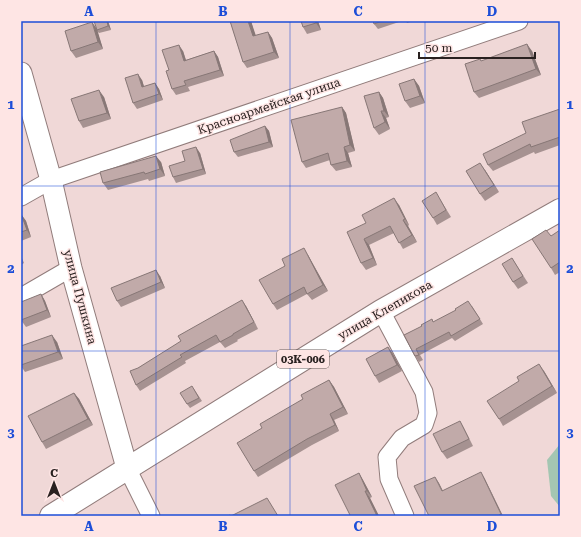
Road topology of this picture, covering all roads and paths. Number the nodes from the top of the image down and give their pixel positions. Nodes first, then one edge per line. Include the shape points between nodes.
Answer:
1 (519, 21) edge
2 (21, 73) edge
3 (51, 180) junction
4 (21, 197) edge
5 (560, 210) edge
6 (71, 268) junction
7 (21, 297) edge
8 (381, 311) junction
9 (127, 468) junction
10 (51, 516) edge
11 (151, 516) edge
12 (405, 516) edge

1 - 3 street, Красноармейская улица
2 - 3 street, улица Пушкина
3 - 4 street, Красноармейская улица
3 - 6 street, улица Пушкина
5 - 8 main road, улица Клепикова / 03К-006
6 - 7 street
6 - 9 street, улица Пушкина
8 - 9 main road, улица Клепикова / 03К-006
8 - 12 street via 424,392 428,413 424,425 402,438 387,457 389,479
9 - 10 main road, улица Клепикова / 03К-006
9 - 11 street, улица Пушкина

